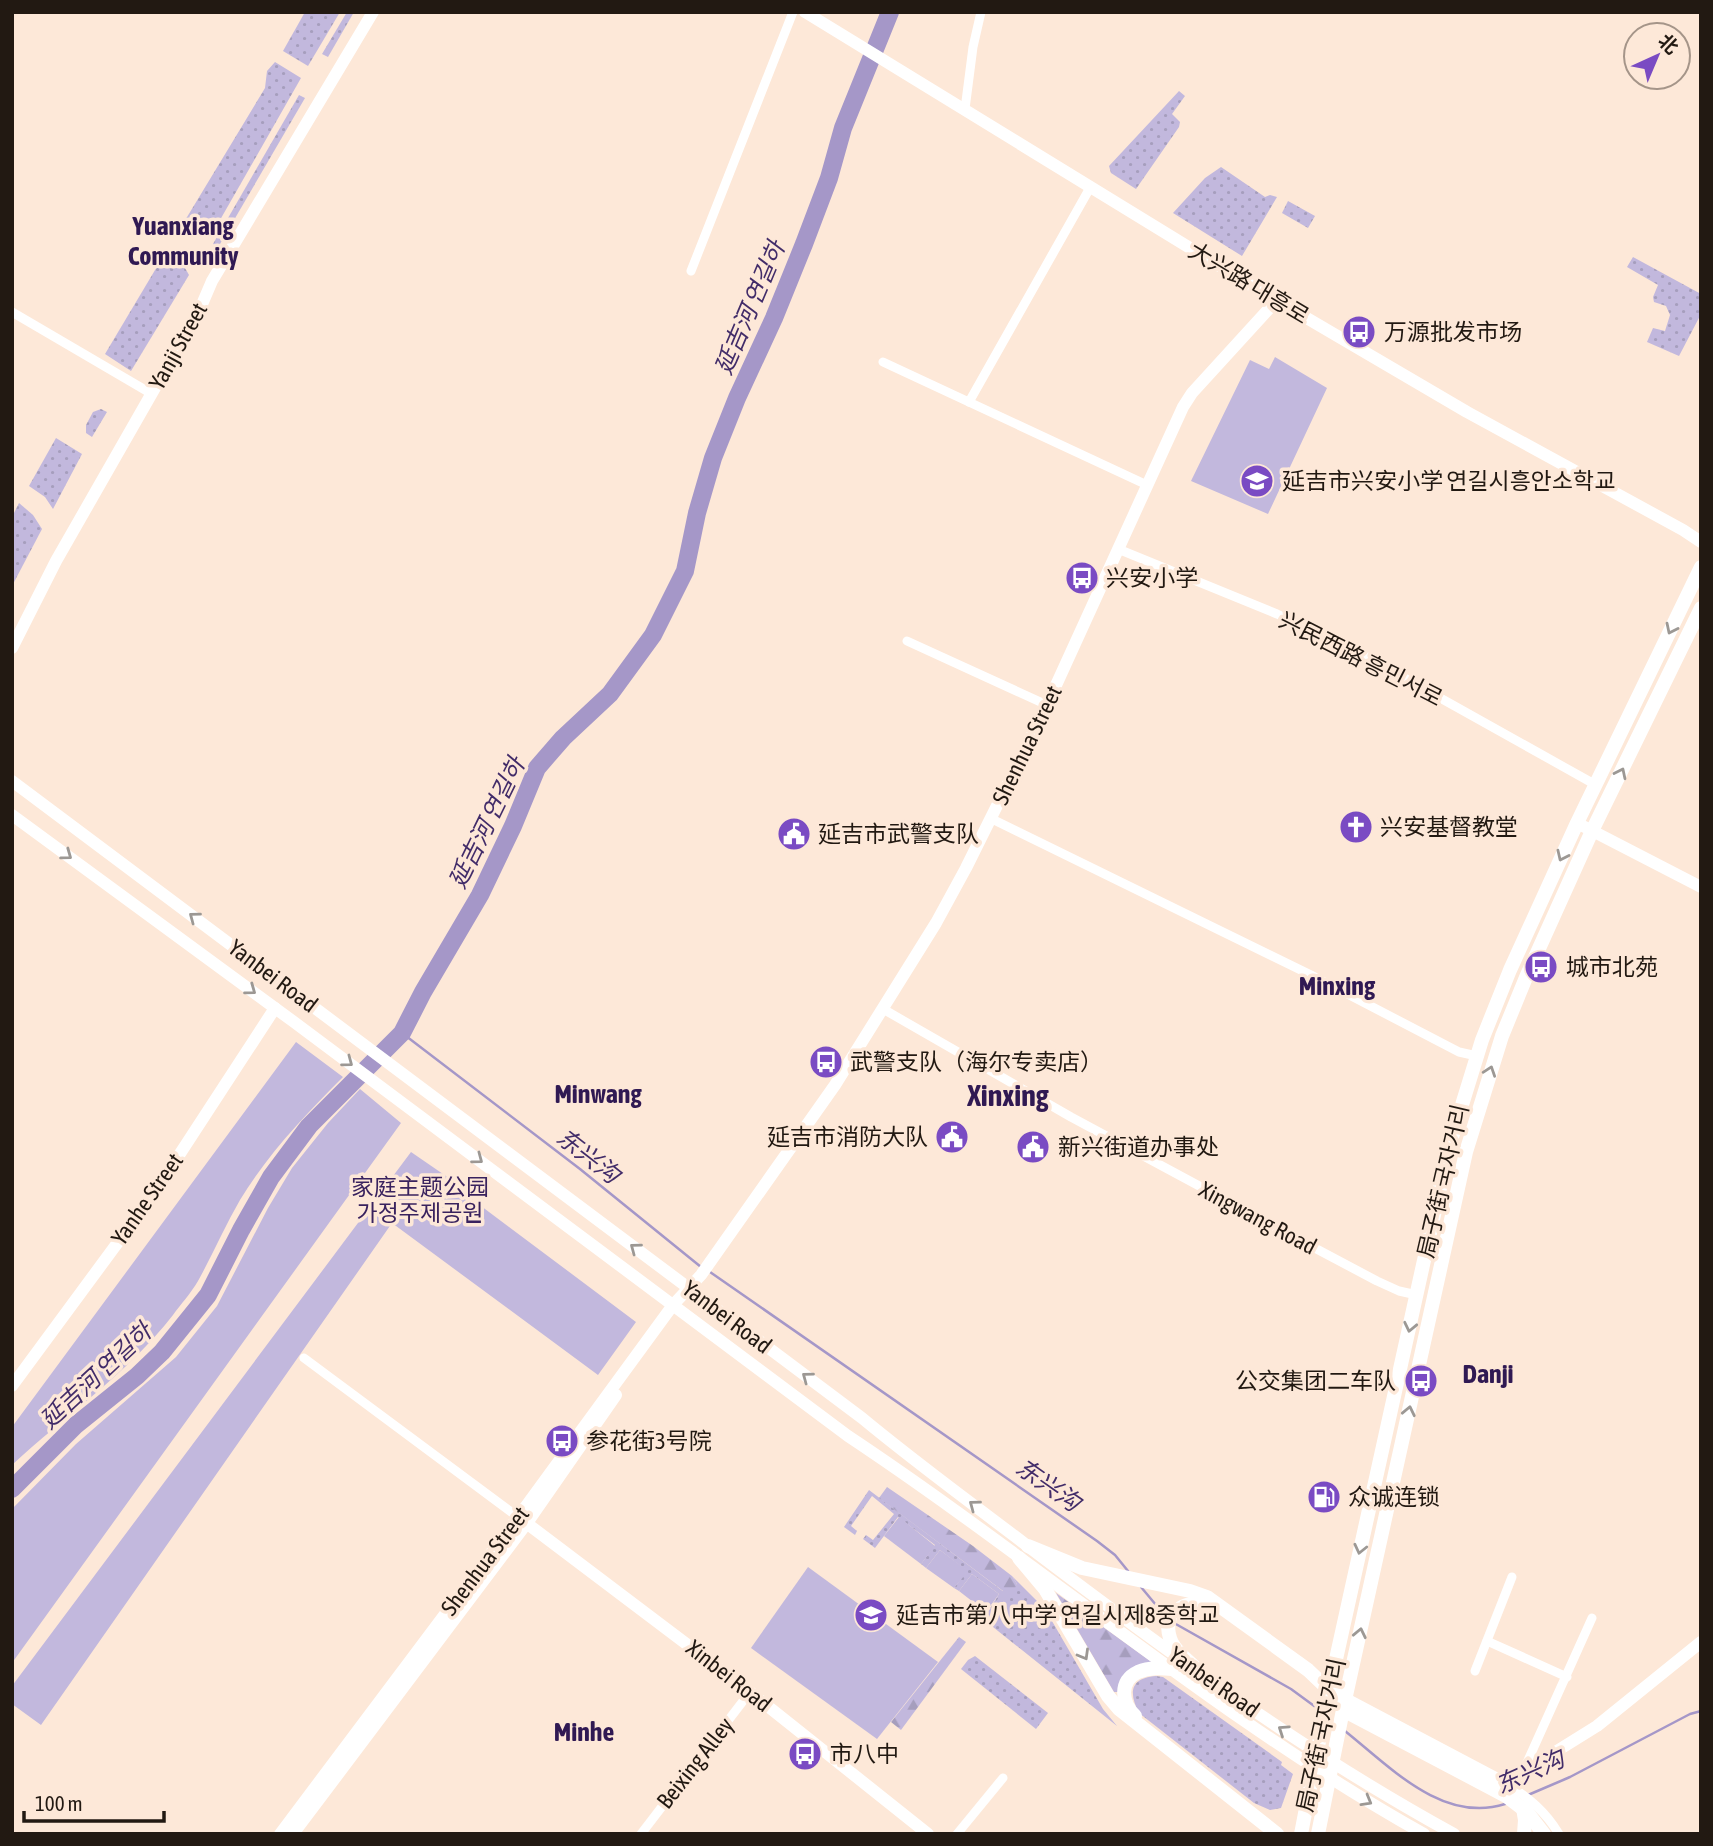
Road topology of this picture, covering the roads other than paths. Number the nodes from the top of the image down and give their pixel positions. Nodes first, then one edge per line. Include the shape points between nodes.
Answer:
1 (373, 12) edge
2 (793, 12) edge
3 (805, 12) edge
4 (981, 12) edge
5 (965, 109) junction
6 (1091, 186) junction
7 (691, 271) dead end
8 (1277, 300) junction
9 (12, 312) edge
10 (883, 362) dead end
11 (152, 394) junction
12 (969, 402) junction
13 (1147, 485) junction
14 (1701, 542) edge
15 (1118, 549) junction
16 (1701, 567) edge
17 (1701, 608) edge
18 (907, 641) dead end
19 (12, 648) edge
20 (1047, 705) junction
21 (12, 781) edge
22 (1596, 785) junction
23 (12, 815) edge
24 (992, 819) junction
25 (1577, 823) junction
26 (1592, 831) junction
27 (1701, 887) edge
28 (275, 1008) junction
29 (883, 1009) junction
30 (1477, 1056) junction
31 (690, 1289) junction
32 (1417, 1295) junction
33 (676, 1307) junction
34 (304, 1358) dead end
35 (12, 1386) edge
36 (522, 1520) junction
37 (1024, 1552) junction
38 (1513, 1577) dead end
39 (1592, 1618) dead end
40 (1487, 1641) junction
41 (1701, 1642) edge
42 (1174, 1668) junction
43 (1199, 1671) junction
44 (1475, 1671) dead end
45 (1567, 1677) junction
46 (750, 1692) junction
47 (1328, 1695) junction
48 (1344, 1708) junction
49 (1524, 1776) junction
50 (1003, 1778) dead end
51 (1511, 1790) junction
52 (1529, 1805) junction
53 (1524, 1832) edge
54 (280, 1834) edge
55 (293, 1834) edge
56 (641, 1834) edge
57 (928, 1834) edge
58 (957, 1834) edge
59 (1277, 1834) edge
60 (1284, 1834) edge
61 (1301, 1834) edge
62 (1318, 1834) edge
63 (1424, 1834) edge
64 (1454, 1834) edge
65 (1545, 1834) edge
66 (1559, 1834) edge

1 - 11 main road, Yanji Street via 212,281
2 - 7 street
3 - 5 main road, 大兴路 대흥로
4 - 5 street
5 - 6 main road, 大兴路 대흥로
6 - 8 main road, 大兴路 대흥로
6 - 12 street
8 - 13 main road, Shenhua Street via 1192,393
8 - 14 main road, 大兴路 대흥로
9 - 11 street
10 - 12 street
11 - 19 main road, Yanji Street
12 - 13 street
13 - 15 main road, Shenhua Street
15 - 20 main road, Shenhua Street
15 - 22 street, 兴民西路 흥민서로 via 1357,652
16 -> 22 main road, 局子街 국자거리
26 -> 17 main road, 局子街 국자거리
18 - 20 street
20 - 24 main road, Shenhua Street
31 -> 21 main road, Yanbei Road
22 - 25 main road, 局子街 국자거리
23 -> 28 main road, Yanbei Road
24 - 29 main road, Shenhua Street
24 - 30 street via 1460,1052
25 - 26 main road
25 -> 30 main road, 局子街 국자거리 via 1510,970
26 - 27 main road
48 -> 26 main road, 局子街 국자거리 via 1466,1152 1502,1036
28 -> 33 main road, Yanbei Road
28 - 35 main road, Yanhe Street via 155,1192
29 - 31 main road, Shenhua Street via 835,1085
29 - 32 street, Xingwang Road via 1311,1246 1377,1281
30 - 32 main road, 局子街 국자거리 via 1449,1147
31 - 33 main road, Shenhua Street
37 -> 31 main road, Yanbei Road
32 -> 47 main road, 局子街 국자거리
33 - 36 main road, Shenhua Street
33 - 37 main road, Yanbei Road via 848,1436
34 - 36 street
36 - 46 main road, Xinbei Road
36 - 54 main road, Shenhua Street
36 - 55 main road, Shenhua Street
37 - 42 main road, Yanbei Road via 1066,1594
37 - 43 main road, Yanbei Road via 1043,1560
37 - 47 main road via 1207,1597 1308,1670
37 -> 59 main road via 1119,1709
38 - 40 street
39 - 45 street
40 - 44 street
40 - 45 street
41 - 49 main road via 1597,1726
42 - 60 main road via 1132,1676 1124,1691 1125,1705
42 -> 63 main road, Yanbei Road via 1313,1767
43 - 47 main road via 1169,1636 1171,1618 1184,1604 1197,1602 1210,1605
64 -> 43 main road, Yanbei Road via 1403,1806
45 - 49 street
46 - 56 street, Beixing Alley
46 - 57 main road, Xinbei Road
47 - 48 main road
47 - 61 main road, 局子街 국자거리
48 - 51 main road
48 - 62 main road, 局子街 국자거리
49 - 51 main road
50 - 58 street
51 - 52 main road
52 - 53 main road
52 - 65 main road
52 - 66 street via 1547,1814

